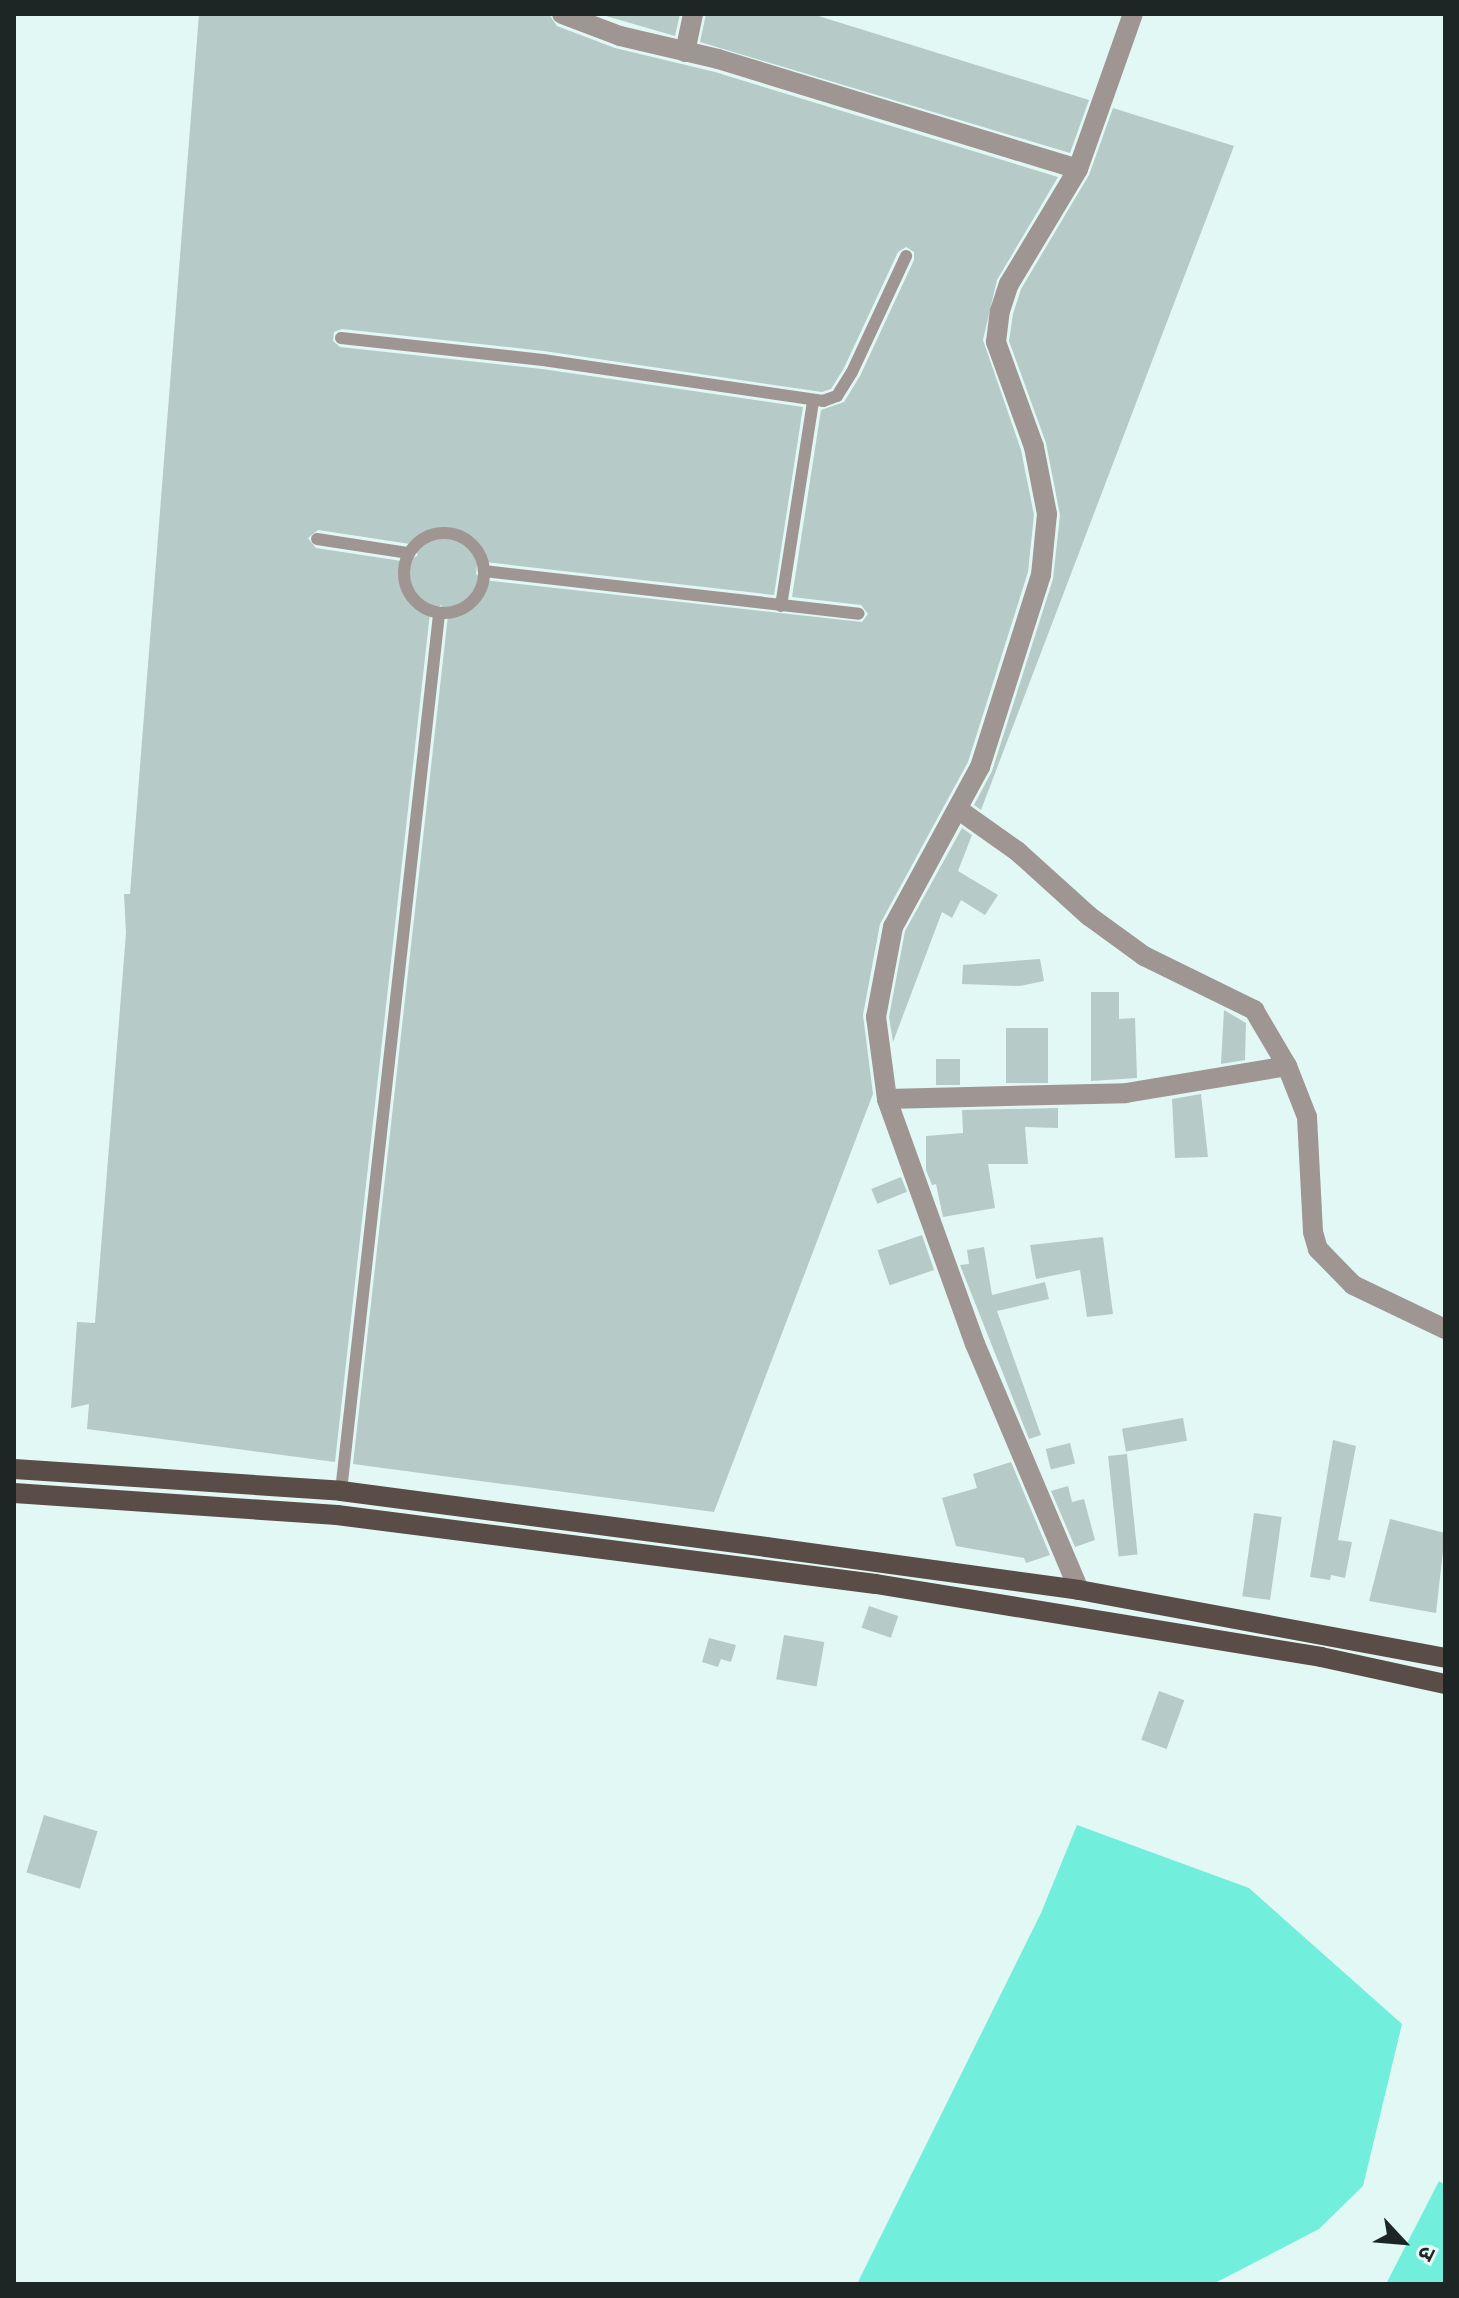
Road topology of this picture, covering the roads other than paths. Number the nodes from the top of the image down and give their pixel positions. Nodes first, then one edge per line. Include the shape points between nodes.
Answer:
1 (562, 14) edge
2 (693, 14) edge
3 (1133, 14) edge
4 (685, 52) junction
5 (1078, 169) junction
6 (906, 256) dead end
7 (341, 338) dead end
8 (813, 402) junction
9 (317, 539) dead end
10 (409, 553) junction
11 (484, 571) junction
12 (781, 606) junction
13 (439, 614) junction
14 (859, 614) dead end
15 (959, 810) junction
16 (1287, 1066) junction
17 (887, 1099) junction
18 (1445, 1329) edge
19 (14, 1469) edge
20 (341, 1491) junction
21 (14, 1493) edge
22 (1087, 1592) junction
23 (1094, 1620) junction
24 (1445, 1658) edge
25 (1445, 1684) edge

1 - 4 street
2 - 4 street
3 - 5 street
4 - 5 street
5 - 15 street via 1024,257 1000,311 996,342 1034,447 1047,514 1041,575 1027,629 980,767
6 - 8 lane via 837,396
7 - 8 lane via 543,360
8 - 12 lane
9 - 10 lane
10 - 11 lane via 428,536 453,534 474,547
10 - 13 lane via 407,590 426,610
11 - 12 lane
11 - 13 lane via 476,598 466,607
12 - 14 lane
13 - 20 lane
15 - 16 street via 1144,956 1254,1010
15 - 17 street via 893,927 881,975 876,1017
16 - 17 street via 1126,1093
16 - 18 street via 1307,1117 1318,1249 1353,1285
17 - 22 street via 975,1344
19 - 20 main road
20 - 22 main road
21 - 23 main road via 337,1515 860,1582
22 - 23 street
22 - 24 main road
23 - 25 main road via 1321,1657

